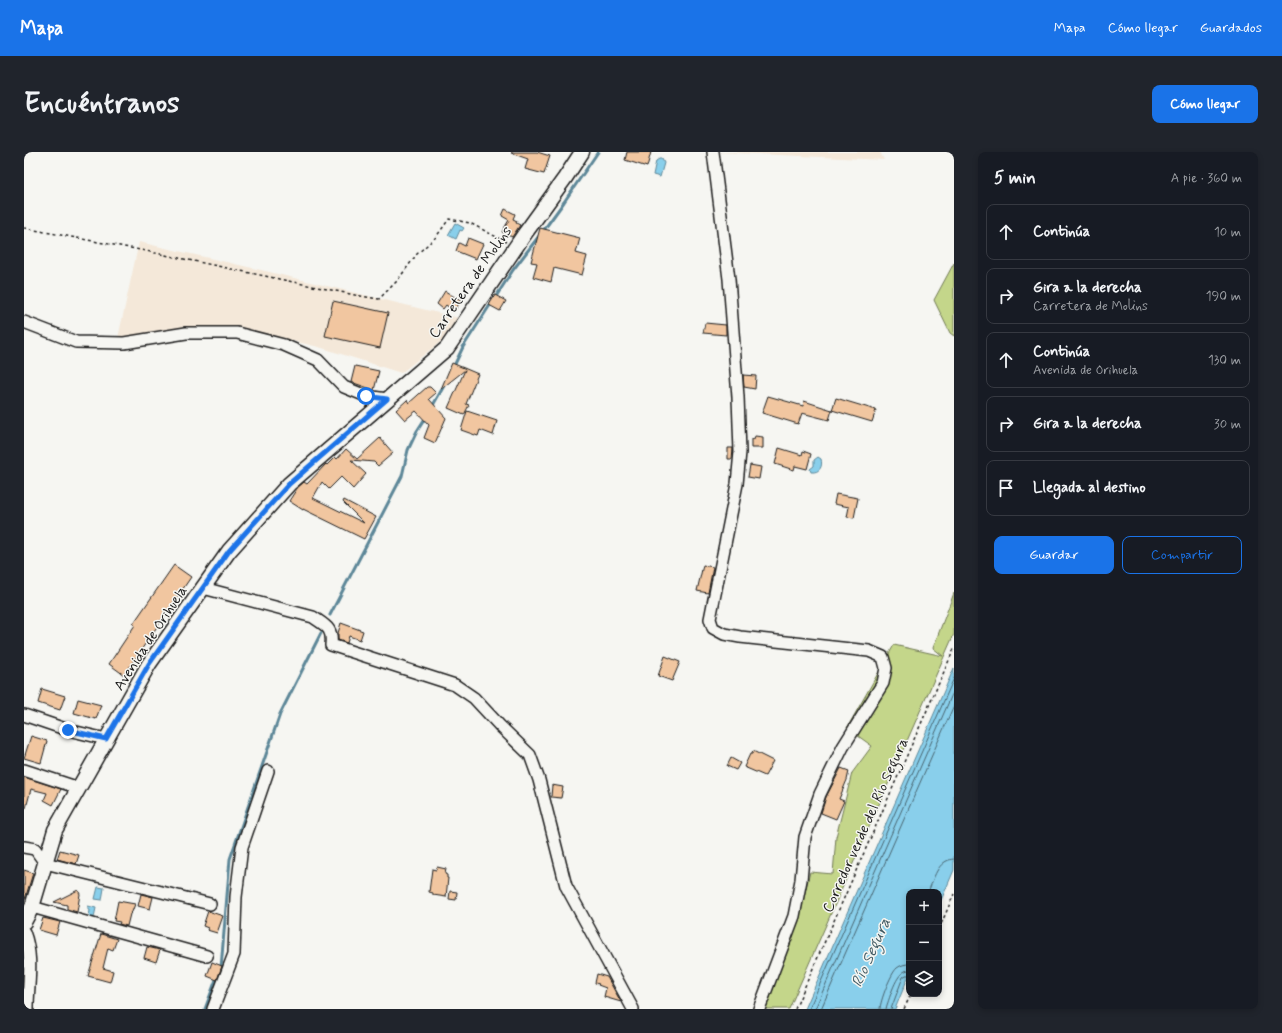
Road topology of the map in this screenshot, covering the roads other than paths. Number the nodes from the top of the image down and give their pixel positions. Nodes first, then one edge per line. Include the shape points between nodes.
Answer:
1 (582, 152) edge
2 (713, 152) edge
3 (24, 322) edge
4 (387, 399) junction
5 (204, 588) junction
6 (24, 716) edge
7 (106, 739) junction
8 (24, 770) edge
9 (268, 771) dead end
10 (79, 788) junction
11 (24, 847) edge
12 (45, 863) junction
13 (210, 904) dead end
14 (32, 907) junction
15 (24, 922) edge
16 (24, 932) edge
17 (207, 956) dead end
18 (28, 1009) edge
19 (213, 1009) edge
20 (633, 1009) edge
21 (760, 1009) edge

1 - 4 street, Carretera de Molins via 447,348
2 - 21 street via 729,279 740,452 737,484 713,599 711,623 713,628 724,634 740,637 869,651 882,657 886,668 883,683 843,747 820,794 805,837 794,916
3 - 4 street via 76,342 124,343 186,333 237,333 284,345 318,360 344,387 366,396
4 - 5 street, Carretera de Molins via 289,484 229,551
5 - 7 street, Avenida de Orihuela via 149,664
5 - 20 street via 313,617 328,627 332,636 331,645 454,685 474,698 530,755 539,780 566,886
6 - 7 street
7 - 10 street, Avenida de Orihuela
8 - 10 street
9 - 19 street via 242,847 236,897 234,954
10 - 12 street, Avenida de Orihuela via 55,830
11 - 12 street via 35,849
12 - 13 street
12 - 14 street, Avenida de Orihuela
14 - 15 street, Avenida de Orihuela
14 - 17 street
16 - 18 street via 30,955

